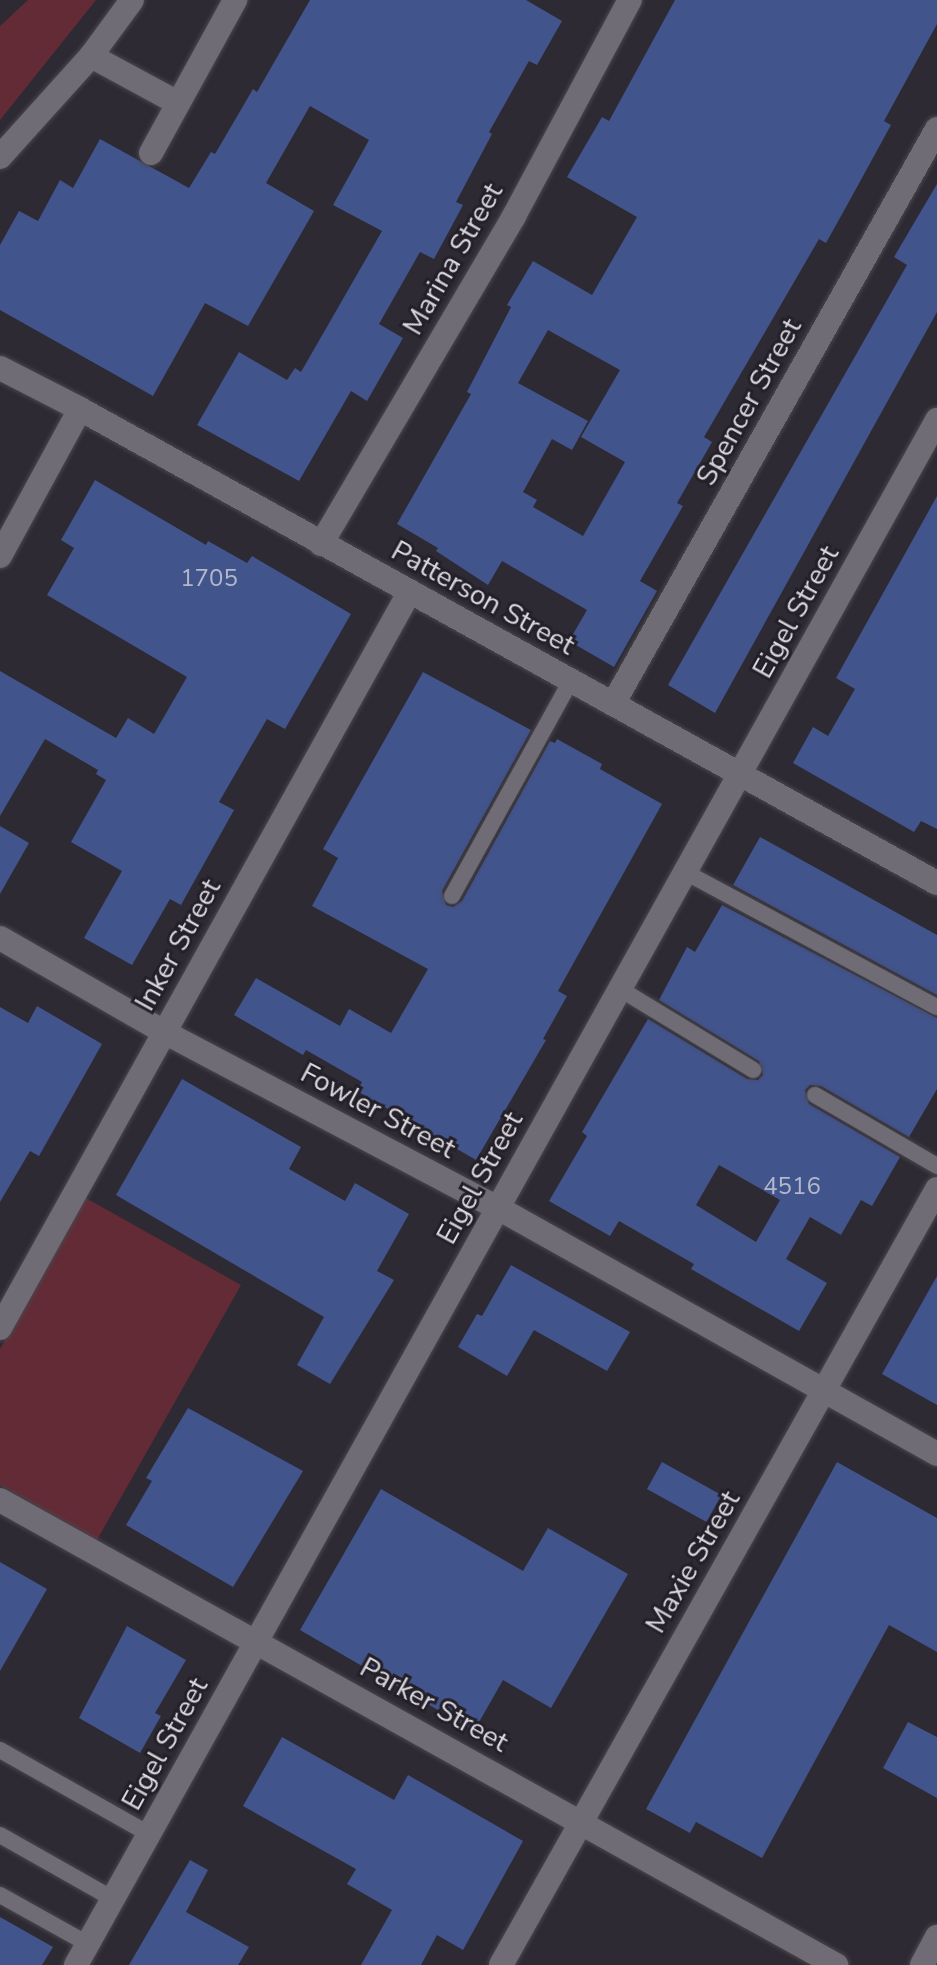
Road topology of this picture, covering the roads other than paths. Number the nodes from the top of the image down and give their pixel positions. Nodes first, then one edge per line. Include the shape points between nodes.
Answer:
1 (132, 0) edge
2 (235, 0) edge
3 (630, 0) edge
4 (91, 56) junction
5 (178, 103) junction
6 (937, 129) edge
7 (151, 153) dead end
8 (0, 157) edge
9 (0, 368) edge
10 (80, 409) junction
11 (937, 420) edge
12 (321, 544) junction
13 (0, 556) edge
14 (410, 591) junction
15 (571, 680) junction
16 (613, 704) junction
17 (740, 773) junction
18 (685, 872) junction
19 (937, 883) edge
20 (452, 896) dead end
21 (0, 938) edge
22 (620, 989) junction
23 (937, 1007) edge
24 (164, 1032) junction
25 (753, 1070) dead end
26 (815, 1095) dead end
27 (937, 1166) edge
28 (937, 1189) edge
29 (498, 1208) junction
30 (0, 1328) edge
31 (824, 1392) junction
32 (937, 1454) edge
33 (0, 1500) edge
34 (256, 1640) junction
35 (0, 1750) edge
36 (581, 1821) junction
37 (149, 1834) junction
38 (0, 1835) edge
39 (0, 1895) edge
40 (113, 1899) junction
41 (937, 1937) edge
42 (82, 1954) edge
43 (501, 1965) edge
44 (836, 1965) edge
45 (922, 1965) edge

1 - 4 street
2 - 5 street
3 - 12 street, Marina Street via 514,216
4 - 5 street
4 - 8 street
5 - 7 street
6 - 16 street, Spencer Street
9 - 10 street, Patterson Street
10 - 12 street, Patterson Street
10 - 13 street
11 - 17 street, Eigel Street
12 - 14 street, Patterson Street
14 - 15 street, Patterson Street
14 - 24 street, Inker Street
15 - 16 street, Patterson Street
15 - 20 lane
16 - 17 street, Patterson Street
17 - 18 street, Eigel Street
17 - 19 street, Patterson Street
18 - 22 street, Eigel Street
18 - 23 lane
21 - 24 street, Fowler Street
22 - 25 lane
22 - 29 street, Eigel Street
24 - 29 street, Fowler Street
24 - 30 street, Inker Street
26 - 27 lane
28 - 31 street, Maxie Street
29 - 31 street, Fowler Street
29 - 34 street, Eigel Street
31 - 32 street, Fowler Street
31 - 36 street, Maxie Street
33 - 34 street, Parker Street
34 - 36 street, Parker Street
34 - 37 street, Eigel Street
35 - 37 lane
36 - 43 street, Maxie Street
36 - 44 street, Parker Street
37 - 40 street, Eigel Street
38 - 40 lane
39 - 42 lane
40 - 42 street, Eigel Street
41 - 45 street

